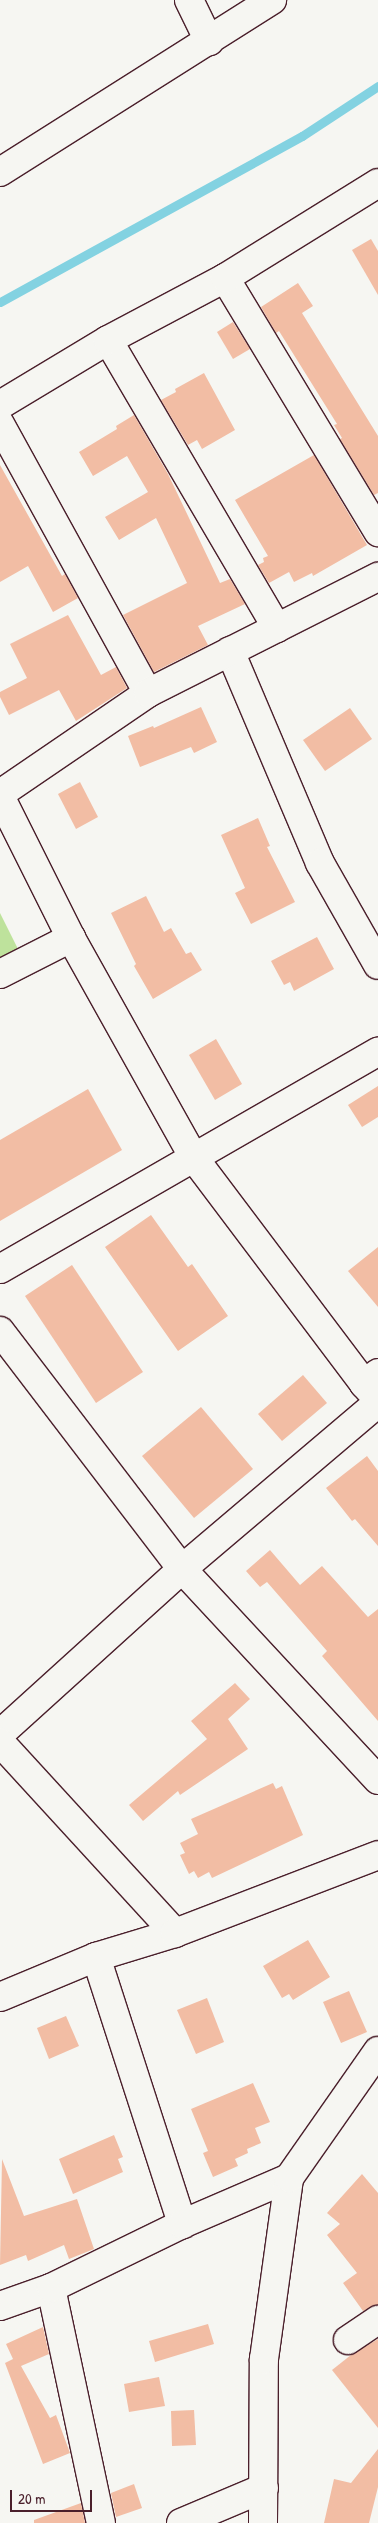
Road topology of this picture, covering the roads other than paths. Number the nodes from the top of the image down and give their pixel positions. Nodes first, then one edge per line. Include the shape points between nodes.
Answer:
1 (189, 0) edge
2 (272, 0) edge
3 (209, 41) junction
4 (0, 172) edge
5 (378, 183) edge
6 (225, 278) junction
7 (108, 340) junction
8 (0, 405) edge
9 (0, 424) edge
10 (378, 532) edge
11 (378, 577) edge
12 (277, 628) junction
13 (230, 651) junction
14 (148, 693) junction
15 (0, 795) edge
16 (71, 938) junction
17 (378, 965) edge
18 (0, 974) edge
19 (378, 1052) edge
20 (194, 1158) junction
21 (0, 1269) edge
22 (0, 1331) edge
23 (374, 1390) edge
24 (182, 1569) junction
25 (0, 1734) edge
26 (0, 1742) edge
27 (378, 1780) edge
28 (378, 1855) edge
29 (175, 1933) junction
30 (96, 1957) junction
31 (0, 1997) edge
32 (378, 2051) edge
33 (289, 2178) junction
34 (182, 2224) junction
35 (51, 2288) junction
36 (0, 2306) edge
37 (378, 2320) edge
38 (348, 2340) dead end
39 (264, 2488) junction
40 (101, 2523) edge
41 (181, 2523) edge
42 (263, 2523) edge

1 - 3 street
2 - 3 street
3 - 4 street
5 - 6 street
6 - 7 street
6 - 10 street
7 - 8 street
7 - 12 street
9 - 14 street
11 - 12 street
12 - 13 street
13 - 14 street
13 - 17 street via 320,863
14 - 15 street
15 - 16 street
16 - 18 street
16 - 20 street
19 - 20 street
20 - 21 street
20 - 23 street
22 - 24 street
23 - 24 street
24 - 25 street
24 - 27 street
26 - 29 street
28 - 29 street
29 - 30 street
30 - 31 street
30 - 34 street
32 - 33 street
33 - 34 street
33 - 39 street via 264,2359
34 - 35 street
35 - 36 street
35 - 40 street
37 - 38 street
39 - 41 street
39 - 42 street

